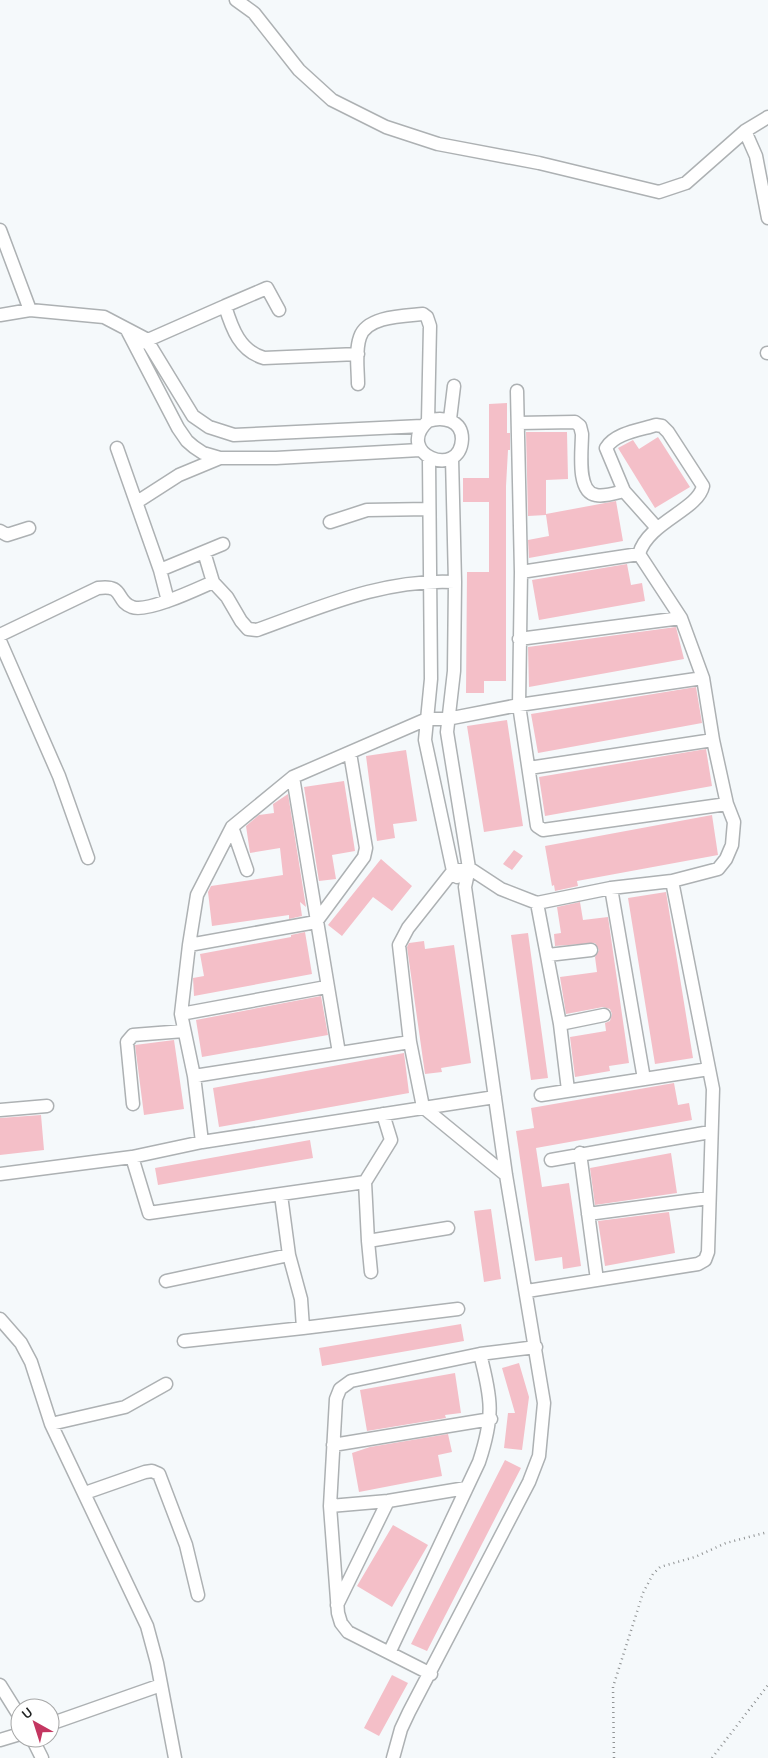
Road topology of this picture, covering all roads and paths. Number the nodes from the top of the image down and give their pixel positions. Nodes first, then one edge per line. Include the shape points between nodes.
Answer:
1 (236, 0) edge
2 (768, 118) edge
3 (745, 131) junction
4 (768, 218) edge
5 (0, 230) edge
6 (225, 306) junction
7 (30, 310) junction
8 (279, 310) dead end
9 (0, 315) edge
10 (127, 330) junction
11 (146, 339) junction
12 (135, 346) junction
13 (358, 354) junction
14 (358, 384) dead end
15 (454, 386) dead end
16 (518, 391) dead end
17 (450, 419) junction
18 (518, 422) junction
19 (425, 423) junction
20 (274, 434) junction
21 (117, 448) dead end
22 (425, 454) junction
23 (220, 458) junction
24 (276, 458) junction
25 (452, 458) junction
26 (624, 491) junction
27 (137, 502) junction
28 (429, 509) junction
29 (330, 522) dead end
30 (28, 528) dead end
31 (657, 528) junction
32 (0, 531) edge
33 (223, 544) dead end
34 (204, 552) junction
35 (639, 554) junction
36 (160, 570) junction
37 (521, 572) junction
38 (431, 581) junction
39 (213, 582) junction
40 (455, 582) junction
41 (168, 601) junction
42 (681, 618) junction
43 (0, 635) edge
44 (519, 639) junction
45 (0, 641) edge
46 (703, 678) junction
47 (519, 705) junction
48 (427, 718) junction
49 (447, 719) junction
50 (713, 740) junction
51 (350, 753) junction
52 (529, 768) junction
53 (293, 777) junction
54 (727, 804) junction
55 (232, 827) junction
56 (88, 858) dead end
57 (469, 868) junction
58 (247, 870) dead end
59 (453, 871) junction
60 (672, 881) junction
61 (464, 887) junction
62 (611, 888) junction
63 (537, 903) junction
64 (316, 922) junction
65 (189, 945) junction
66 (592, 950) dead end
67 (548, 955) junction
68 (326, 987) junction
69 (181, 1014) junction
70 (604, 1015) dead end
71 (560, 1024) junction
72 (184, 1031) junction
73 (410, 1042) junction
74 (339, 1053) junction
75 (709, 1070) junction
76 (194, 1076) junction
77 (644, 1079) junction
78 (568, 1090) junction
79 (541, 1095) dead end
80 (495, 1097) junction
81 (133, 1104) dead end
82 (46, 1106) dead end
83 (423, 1107) junction
84 (0, 1110) edge
85 (383, 1114) junction
86 (710, 1132) junction
87 (202, 1142) junction
88 (580, 1153) junction
89 (132, 1157) junction
90 (551, 1160) dead end
91 (0, 1174) edge
92 (506, 1175) junction
93 (365, 1182) junction
94 (281, 1195) junction
95 (709, 1198) junction
96 (588, 1214) junction
97 (448, 1228) dead end
98 (368, 1242) junction
99 (289, 1255) junction
100 (371, 1272) dead end
101 (597, 1280) junction
102 (166, 1281) dead end
103 (527, 1291) junction
104 (458, 1309) dead end
105 (0, 1319) edge
106 (303, 1328) junction
107 (184, 1341) dead end
108 (536, 1347) junction
109 (480, 1354) junction
110 (166, 1384) dead end
111 (491, 1419) junction
112 (51, 1424) junction
113 (333, 1445) junction
114 (466, 1488) junction
115 (85, 1493) junction
116 (388, 1502) junction
117 (330, 1506) junction
118 (768, 1532) edge
119 (198, 1594) dead end
120 (338, 1605) junction
121 (390, 1651) junction
122 (430, 1674) junction
123 (0, 1685) edge
124 (161, 1685) junction
125 (768, 1685) edge
126 (10, 1701) edge
127 (60, 1720) edge
128 (175, 1758) edge
129 (393, 1758) edge
130 (614, 1758) edge
131 (712, 1758) edge

1 - 3 street via 254,13 299,70 332,100 386,127 438,144 539,163 659,192 686,183
2 - 3 street
3 - 4 street via 756,156
5 - 7 street
6 - 8 street via 267,288
6 - 11 street
6 - 13 street via 244,349 252,354 264,358
7 - 9 street
7 - 10 street via 104,317
10 - 11 street
10 - 12 street
11 - 12 street
11 - 20 street via 192,416 234,435
12 - 23 street via 187,441 203,453
13 - 14 street
13 - 19 street via 360,336 377,321 422,314 427,317 430,326
15 - 17 street
16 - 18 street
17 - 19 street via 439,417
17 - 25 street via 462,438 460,449
18 - 26 street via 575,422 582,434 582,484 588,493 598,496
18 - 37 street
19 - 20 street
19 - 22 street via 418,438
20 - 24 street
21 - 27 street
22 - 24 street
22 - 25 street via 441,461
22 - 28 street
23 - 24 street
23 - 27 street via 178,475
25 - 40 street
26 - 31 street
26 - 31 street via 606,448 610,441 656,425 662,426 704,486 699,496
27 - 36 street
28 - 29 street via 366,510
28 - 38 street
30 - 32 street via 7,535
31 - 35 street via 642,543
33 - 34 street
34 - 36 street
34 - 39 street
35 - 37 street
35 - 42 street
36 - 41 street
37 - 44 street
38 - 39 street via 366,591 256,630 248,629
38 - 40 street
38 - 48 street via 432,679
39 - 41 street
40 - 49 street via 454,671
41 - 43 street via 132,607 110,586 98,588
42 - 44 street
42 - 46 street
44 - 47 street
45 - 56 street via 59,776
46 - 47 street
46 - 50 street
47 - 49 street
47 - 52 street
48 - 49 street
48 - 51 street
48 - 59 street via 426,740
49 - 57 street
50 - 52 street
50 - 54 street
51 - 53 street
51 - 64 street via 366,848 364,857
52 - 54 street via 537,826 543,830
53 - 55 street
53 - 64 street
54 - 60 street via 734,822 732,845 726,858 718,869
55 - 58 street
55 - 65 street via 198,895
57 - 59 street
57 - 61 street
57 - 63 street via 501,889
59 - 61 street
59 - 73 street via 408,928 399,945
60 - 62 street
60 - 75 street
61 - 80 street
62 - 63 street
62 - 77 street
63 - 67 street
64 - 65 street
64 - 68 street
65 - 69 street
66 - 67 street
67 - 71 street
68 - 69 street
68 - 74 street
69 - 72 street
70 - 71 street
71 - 78 street
72 - 76 street
72 - 81 street via 129,1038
73 - 74 street
73 - 83 street
74 - 76 street
75 - 77 street
75 - 86 street via 713,1089
76 - 87 street
77 - 78 street
78 - 79 street
80 - 83 street
80 - 92 street
82 - 84 street
83 - 85 street
83 - 92 street
85 - 87 street
85 - 93 street via 391,1140
86 - 88 street
86 - 95 street
87 - 89 street
88 - 90 street
88 - 96 street
89 - 91 street
89 - 94 street via 149,1213
92 - 103 street
93 - 94 street
93 - 98 street
94 - 99 street
95 - 96 street
95 - 101 street via 705,1260 698,1264
96 - 101 street
97 - 98 street
98 - 100 street
99 - 102 street
99 - 106 street via 301,1299
101 - 103 street
103 - 108 street
104 - 106 street
105 - 112 street via 21,1343 31,1362
106 - 107 street
108 - 109 street
108 - 122 street via 544,1403 539,1456 529,1482
109 - 111 street via 489,1390
109 - 113 street via 351,1381 340,1389 336,1399
110 - 112 street via 125,1407
111 - 113 street
111 - 114 street via 479,1462
112 - 115 street
113 - 117 street
114 - 116 street
114 - 121 street
115 - 119 street via 145,1472 159,1474 186,1545
115 - 124 street via 147,1626
116 - 117 street
116 - 120 street
117 - 120 street
118 - 130 path via 660,1567 653,1574 643,1593 614,1687
120 - 121 street via 341,1623 348,1632
121 - 122 street
122 - 129 street via 401,1729
123 - 126 street
124 - 127 street
124 - 128 street
125 - 131 path

